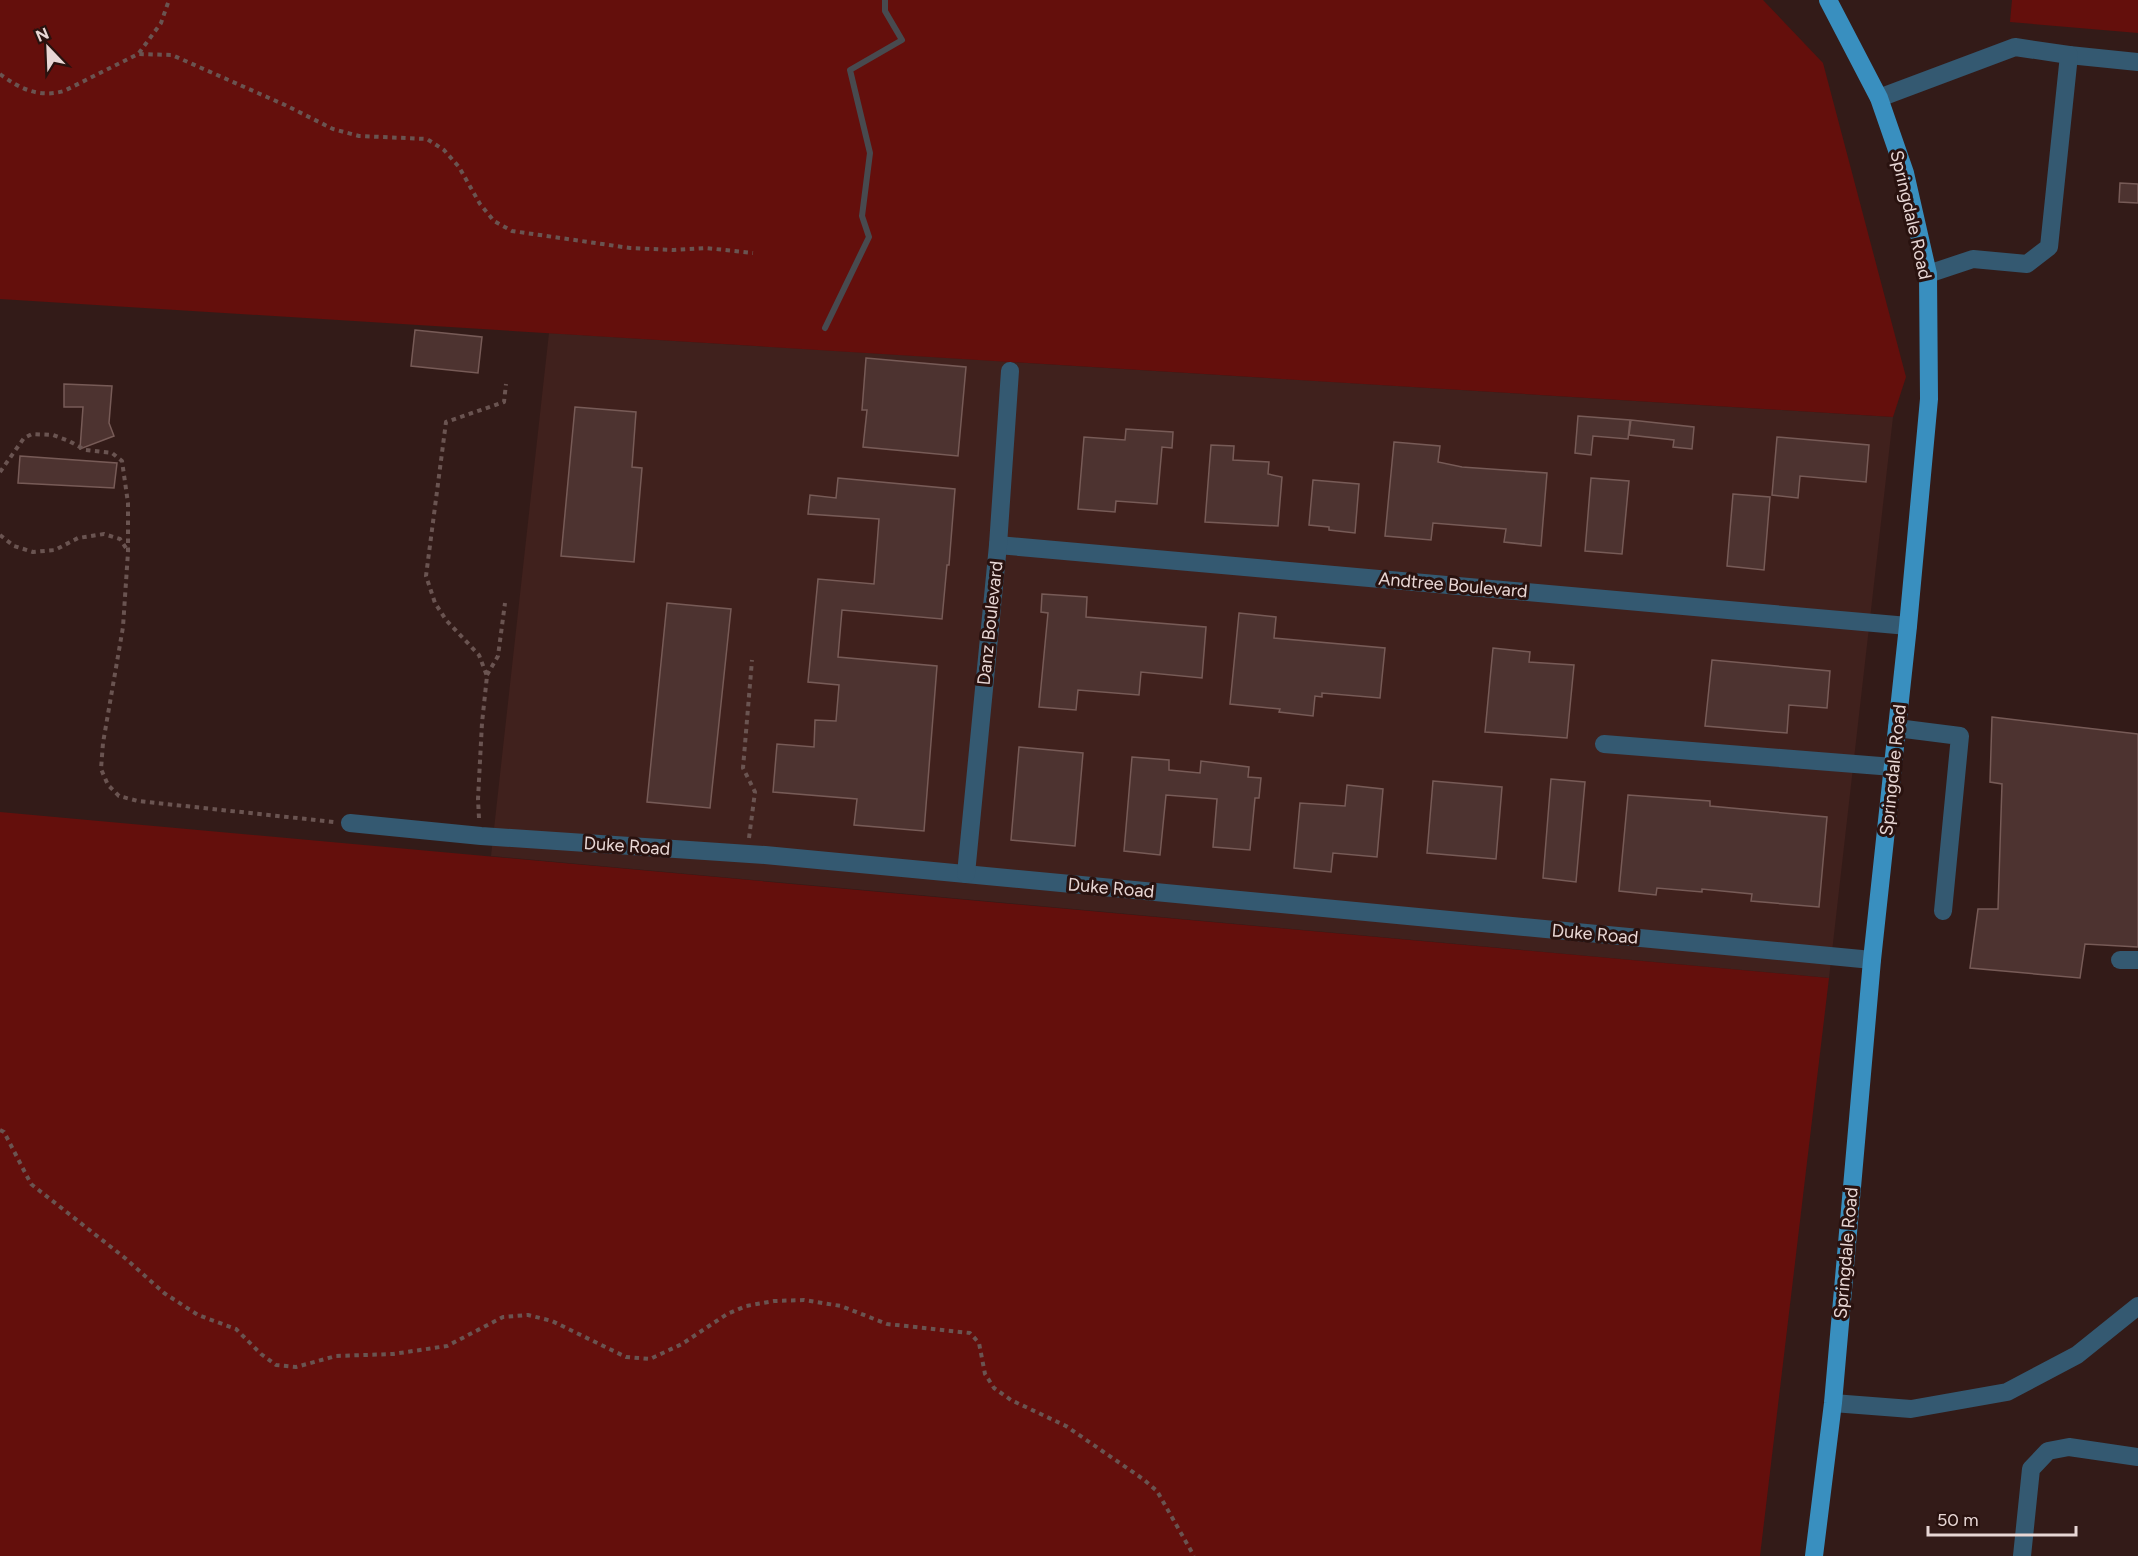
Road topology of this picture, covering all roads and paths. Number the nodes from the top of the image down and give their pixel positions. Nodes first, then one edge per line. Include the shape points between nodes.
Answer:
1 (168, 0) edge
2 (1828, 0) edge
3 (138, 54) junction
4 (2069, 55) junction
5 (2138, 62) edge
6 (0, 74) edge
7 (1879, 98) junction
8 (753, 253) dead end
9 (1928, 274) junction
10 (1010, 371) dead end
11 (506, 384) dead end
12 (0, 472) edge
13 (0, 536) edge
14 (998, 545) junction
15 (128, 552) junction
16 (505, 603) dead end
17 (1908, 626) junction
18 (752, 660) dead end
19 (487, 676) junction
20 (1897, 728) junction
21 (1604, 744) dead end
22 (1893, 767) junction
23 (350, 823) joint
24 (481, 836) junction
25 (747, 854) junction
26 (966, 874) junction
27 (1944, 911) dead end
28 (1872, 960) junction
29 (0, 1130) edge
30 (2138, 1306) edge
31 (1833, 1403) junction
32 (2138, 1457) edge
33 (1194, 1556) edge
34 (1814, 1556) edge
35 (2022, 1556) edge

1 - 3 path via 161,23
2 - 7 main road, Springdale Road
3 - 6 path via 51,94 33,93
3 - 8 path via 172,55 333,129 359,136 427,139 459,167 494,221 512,231 630,248 706,248
4 - 5 street
4 - 7 street via 2015,47
4 - 9 street via 2049,247 2027,264 1973,259
7 - 9 main road, Springdale Road via 1905,173
9 - 17 main road, Springdale Road via 1929,399
10 - 14 street, Danz Boulevard
11 - 19 path via 504,402 446,422 426,576 435,603 479,655
12 - 15 path via 24,438 32,434 53,435 85,450 112,453 122,461 128,503
13 - 15 path via 33,552 55,550 78,538 104,534 120,539
14 - 17 street, Andtree Boulevard
14 - 26 street, Danz Boulevard
15 - 23 path via 123,627 103,743 101,769 108,785 120,796 138,801
16 - 19 path via 498,656
17 - 20 main road, Springdale Road
18 - 25 path via 743,768 755,792
19 - 24 path via 478,799
20 - 22 main road, Springdale Road
20 - 27 street via 1960,736
21 - 22 street
22 - 28 main road, Springdale Road
23 - 24 street, Duke Road
24 - 25 street, Duke Road
25 - 26 street, Duke Road
26 - 28 street, Duke Road
28 - 31 main road, Springdale Road
29 - 33 path via 31,1184 164,1293 198,1315 236,1329 276,1365 296,1367 336,1356 393,1354 447,1346 503,1317 528,1315 552,1321 626,1357 650,1359 682,1344 727,1314 774,1301 804,1300 841,1306 888,1324 970,1333 979,1343 985,1374 994,1388 1066,1426 1143,1479 1157,1491
30 - 31 street via 2077,1355 2007,1392 1911,1409
31 - 34 main road, Springdale Road
32 - 35 street via 2069,1447 2048,1451 2031,1469

